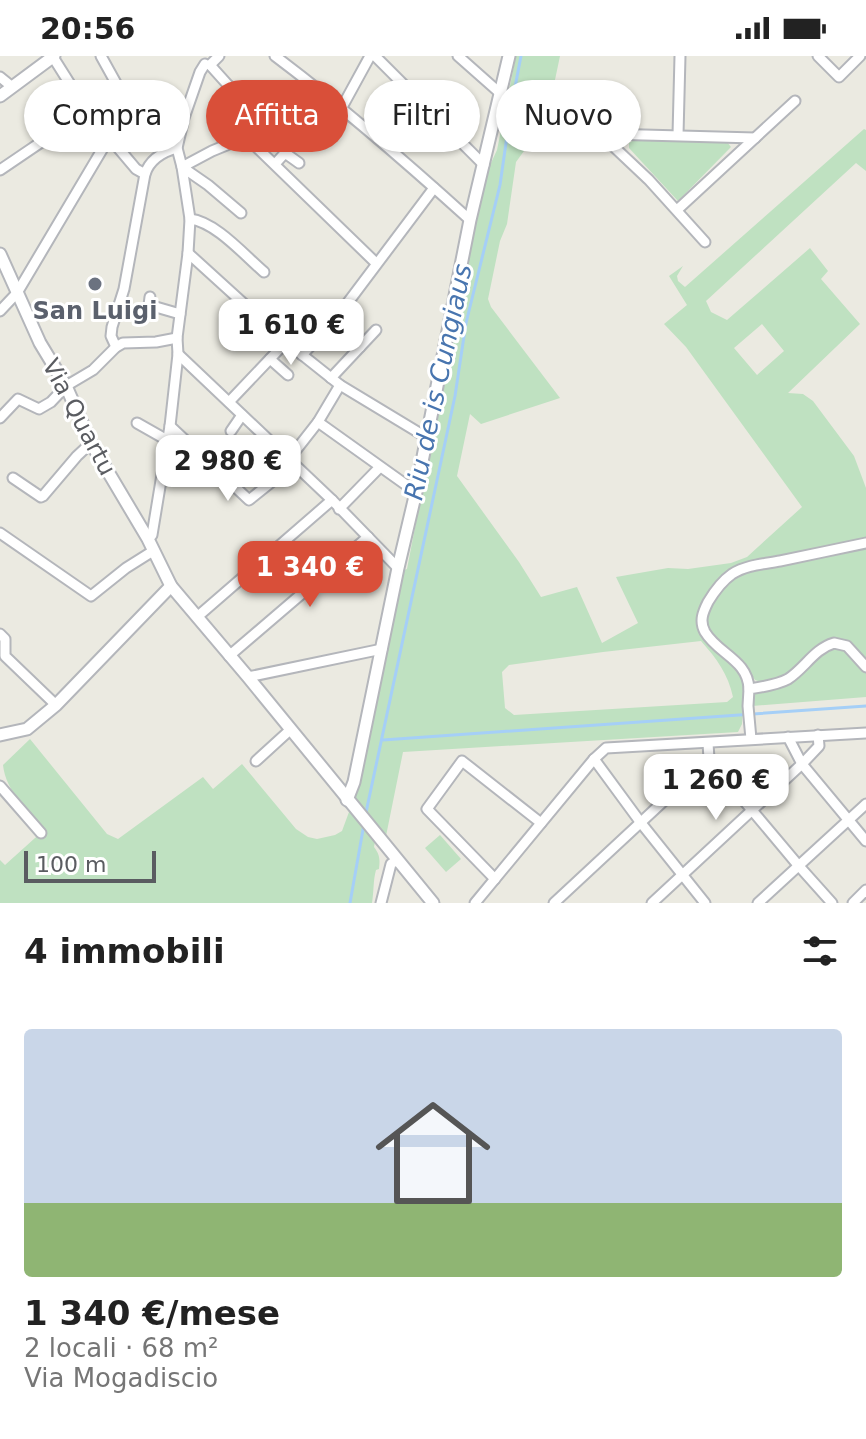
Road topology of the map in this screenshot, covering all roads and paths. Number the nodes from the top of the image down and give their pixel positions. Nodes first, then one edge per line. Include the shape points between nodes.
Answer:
1 (53, 56) edge
2 (101, 56) edge
3 (197, 56) edge
4 (219, 56) edge
5 (275, 56) edge
6 (373, 56) edge
7 (458, 56) edge
8 (509, 56) edge
9 (680, 56) edge
10 (818, 56) edge
11 (860, 56) edge
12 (207, 65) junction
13 (0, 77) edge
14 (68, 80) edge
15 (114, 80) edge
16 (223, 80) edge
17 (305, 80) edge
18 (504, 80) edge
19 (11, 86) junction
20 (496, 90) edge
21 (0, 96) edge
22 (348, 97) edge
23 (190, 101) edge
24 (795, 101) dead end
25 (348, 115) edge
26 (496, 115) edge
27 (641, 134) edge
28 (678, 135) junction
29 (731, 137) junction
30 (755, 138) junction
31 (27, 152) edge
32 (101, 152) edge
33 (121, 152) edge
34 (164, 152) edge
35 (178, 152) edge
36 (620, 152) edge
37 (738, 154) junction
38 (299, 163) dead end
39 (275, 164) junction
40 (484, 165) junction
41 (182, 167) junction
42 (0, 170) edge
43 (145, 174) junction
44 (434, 188) junction
45 (677, 210) junction
46 (241, 213) dead end
47 (190, 219) junction
48 (470, 220) junction
49 (705, 242) dead end
50 (188, 253) junction
51 (0, 254) edge
52 (376, 263) junction
53 (264, 272) dead end
54 (17, 293) junction
55 (150, 297) dead end
56 (0, 311) edge
57 (180, 314) junction
58 (334, 321) junction
59 (376, 330) dead end
60 (177, 338) junction
61 (286, 342) junction
62 (116, 347) junction
63 (360, 347) junction
64 (178, 354) junction
65 (302, 355) junction
66 (270, 359) junction
67 (288, 375) dead end
68 (331, 378) junction
69 (340, 385) junction
70 (66, 386) junction
71 (229, 402) junction
72 (242, 415) junction
73 (0, 418) edge
74 (318, 422) junction
75 (137, 423) dead end
76 (170, 426) junction
77 (231, 431) dead end
78 (426, 437) junction
79 (167, 440) junction
80 (91, 443) junction
81 (292, 462) junction
82 (379, 468) junction
83 (13, 478) dead end
84 (416, 492) junction
85 (336, 504) junction
86 (0, 533) edge
87 (368, 537) junction
88 (866, 543) edge
89 (150, 545) junction
90 (398, 568) junction
91 (171, 586) junction
92 (197, 617) junction
93 (0, 634) edge
94 (382, 649) junction
95 (229, 656) junction
96 (866, 667) edge
97 (248, 677) junction
98 (749, 689) junction
99 (56, 705) junction
100 (290, 730) junction
101 (866, 733) edge
102 (0, 735) edge
103 (818, 735) junction
104 (788, 737) junction
105 (751, 739) junction
106 (708, 743) junction
107 (594, 759) junction
108 (709, 759) junction
109 (256, 761) dead end
110 (802, 764) junction
111 (0, 786) edge
112 (350, 804) junction
113 (866, 804) edge
114 (752, 811) junction
115 (847, 821) junction
116 (541, 823) junction
117 (641, 823) junction
118 (41, 833) dead end
119 (866, 841) edge
120 (397, 860) junction
121 (798, 865) junction
122 (683, 875) junction
123 (495, 879) junction
124 (866, 890) edge
125 (381, 903) edge
126 (433, 903) edge
127 (475, 903) edge
128 (554, 903) edge
129 (652, 903) edge
130 (705, 903) edge
131 (758, 903) edge
132 (832, 903) edge
133 (853, 903) edge

1 - 14 street
1 - 19 street
2 - 15 street
3 - 12 street
4 - 12 street
5 - 17 street
6 - 22 street
6 - 40 street
7 - 20 street
8 - 18 street
9 - 28 street
10 - 11 street via 839,77
12 - 16 street
12 - 23 street
13 - 19 street
19 - 21 street
24 - 30 street
25 - 44 street
26 - 40 street
27 - 28 street
28 - 29 street
29 - 30 street
29 - 37 street
30 - 37 street
31 - 42 street
32 - 54 street
33 - 43 street
34 - 43 street
35 - 41 street
36 - 45 street
37 - 45 street
38 - 39 street via 285,153
39 - 41 street via 246,137
39 - 52 street
40 - 48 street
41 - 46 street
41 - 47 street
43 - 62 street via 112,327
44 - 48 street
44 - 52 street
45 - 49 street
47 - 50 street
47 - 53 street via 204,222
48 - 78 street
50 - 57 street
50 - 61 street
51 - 54 street, Via Quartu
52 - 58 street
54 - 56 street
54 - 70 street, Via Quartu
55 - 57 street via 149,305
57 - 60 street
58 - 63 street
58 - 65 street
59 - 63 street
60 - 62 street
60 - 64 street
61 - 65 street
61 - 66 street
62 - 70 street
63 - 68 street
64 - 71 street
64 - 76 street
65 - 68 street
66 - 67 street
66 - 71 street
68 - 69 street
69 - 74 street
69 - 78 street
70 - 73 street via 39,409 18,399
70 - 80 street, Via Quartu
71 - 72 street
72 - 77 street
72 - 81 street
74 - 81 street
74 - 82 street
75 - 79 street
76 - 79 street
76 - 81 street via 249,500
78 - 84 street
79 - 89 street
80 - 83 street via 41,497
80 - 89 street, Via Quartu
81 - 85 street
82 - 84 street
82 - 85 street
84 - 90 street
85 - 87 street
85 - 92 street
86 - 89 street via 91,596
87 - 90 street
87 - 95 street
88 - 98 street via 746,568 724,581 702,622 705,632 746,673
89 - 91 street, Via Quartu
90 - 94 street
91 - 92 street, Via Quartu
91 - 99 street
92 - 95 street, Via Quartu
93 - 99 street via 5,656
94 - 97 street
94 - 112 street
95 - 97 street, Via Quartu
96 - 98 street via 847,646 834,643 787,679
97 - 100 street, Via Quartu
98 - 105 street
99 - 102 street via 27,729
100 - 109 street
100 - 112 street, Via Quartu
101 - 103 street
103 - 104 street
103 - 110 street via 819,746
104 - 105 street
104 - 110 street
105 - 106 street
106 - 107 street via 606,748
106 - 108 street
107 - 116 street
107 - 117 street
108 - 114 street
108 - 117 street
110 - 114 street
110 - 115 street
111 - 118 street
112 - 120 street, Via Quartu
113 - 115 street
114 - 121 street
114 - 122 street
115 - 119 street
115 - 121 street
116 - 123 street
116 - 123 street via 462,761 427,809
117 - 122 street
117 - 128 street
120 - 125 street via 391,864
120 - 126 street, Via Quartu
121 - 131 street
121 - 132 street
122 - 129 street
122 - 130 street
123 - 127 street
124 - 133 street

